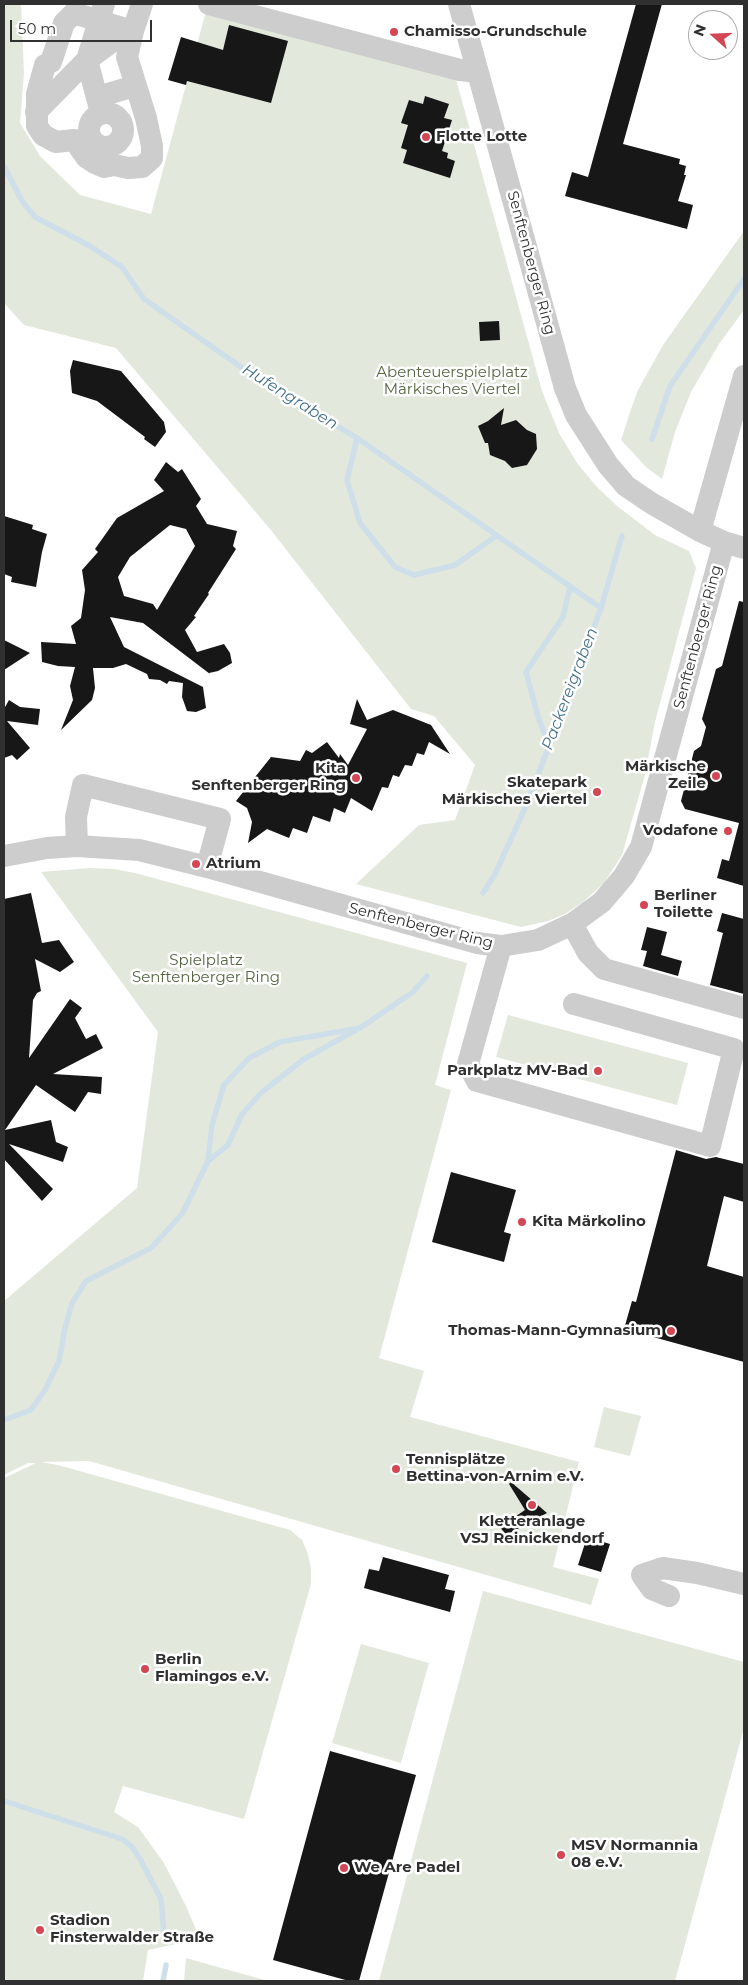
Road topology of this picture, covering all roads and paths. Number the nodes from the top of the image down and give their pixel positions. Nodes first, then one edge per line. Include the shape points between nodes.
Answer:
1 (142, 4) edge
2 (209, 4) edge
3 (459, 4) edge
4 (99, 19) edge
5 (127, 38) junction
6 (87, 60) junction
7 (478, 72) junction
8 (135, 86) junction
9 (99, 105) junction
10 (36, 112) junction
11 (146, 118) junction
12 (123, 124) junction
13 (82, 137) junction
14 (111, 156) junction
15 (744, 376) edge
16 (741, 401) edge
17 (700, 531) junction
18 (734, 545) edge
19 (77, 846) junction
20 (4, 856) edge
21 (207, 868) junction
22 (572, 924) junction
23 (501, 946) junction
24 (574, 1004) dead end
25 (744, 1008) edge
26 (744, 1584) edge
27 (669, 1596) dead end

1 - 5 street
2 - 7 street
3 - 7 street, Senftenberger Ring
4 - 5 street
4 - 6 street
4 - 10 street via 74,13 64,23 51,62 45,65
5 - 6 street
5 - 8 street via 127,58
6 - 9 street
6 - 10 street
7 - 17 street, Senftenberger Ring via 565,388 576,415 608,465 626,486
8 - 9 street
8 - 11 street
9 - 12 street
9 - 13 street via 97,116
10 - 13 street via 37,126 43,135 56,142
11 - 12 street
11 - 14 street via 152,158 142,167 128,168
12 - 14 street via 123,134 113,146
13 - 14 street via 86,157 95,163 104,166
15 - 16 street
16 - 17 street
17 - 18 street, Senftenberger Ring
18 - 22 street, Senftenberger Ring via 641,847 614,890
19 - 20 street, Senftenberger Ring
19 - 21 street, Senftenberger Ring via 139,850
19 - 21 street via 76,817 83,785 220,819
21 - 23 street, Senftenberger Ring via 477,943
22 - 23 street, Senftenberger Ring via 538,940
22 - 25 street via 588,953 604,969
23 - 24 street via 468,1064 477,1081 710,1146 734,1049
26 - 27 street via 663,1568 642,1575 652,1588

